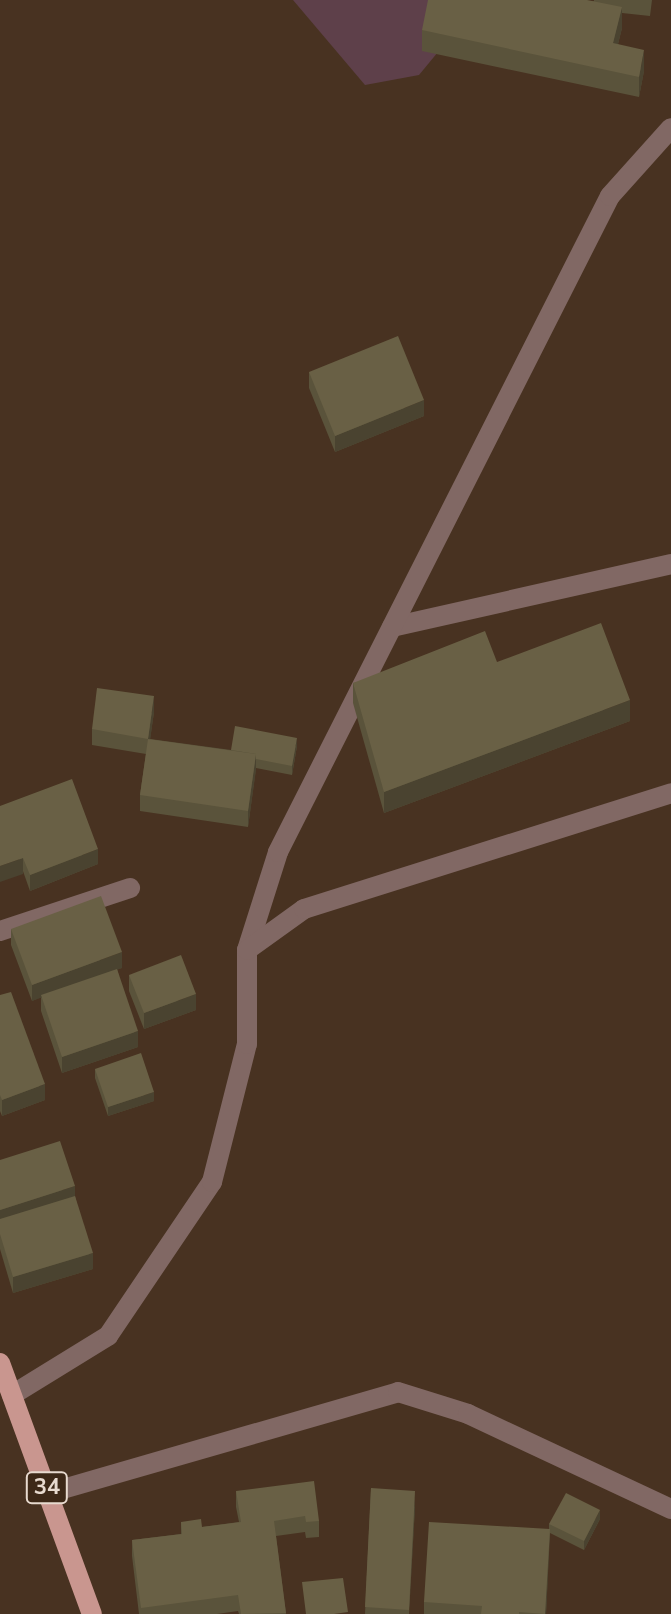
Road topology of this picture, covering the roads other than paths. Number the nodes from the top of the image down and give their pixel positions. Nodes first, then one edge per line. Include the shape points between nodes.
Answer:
1 (671, 128) edge
2 (671, 564) edge
3 (392, 627) junction
4 (671, 793) edge
5 (130, 888) dead end
6 (0, 931) edge
7 (247, 950) junction
8 (0, 1363) edge
9 (12, 1395) junction
10 (49, 1493) junction
11 (671, 1509) edge
12 (92, 1614) edge

1 - 3 street via 610,196
2 - 3 street
3 - 7 street via 278,852
4 - 7 street via 304,909
5 - 6 street
7 - 9 street via 247,1044 212,1182 108,1336
8 - 9 main road, 34
9 - 10 main road, 34
10 - 11 street via 398,1392 468,1414
10 - 12 main road, 34

